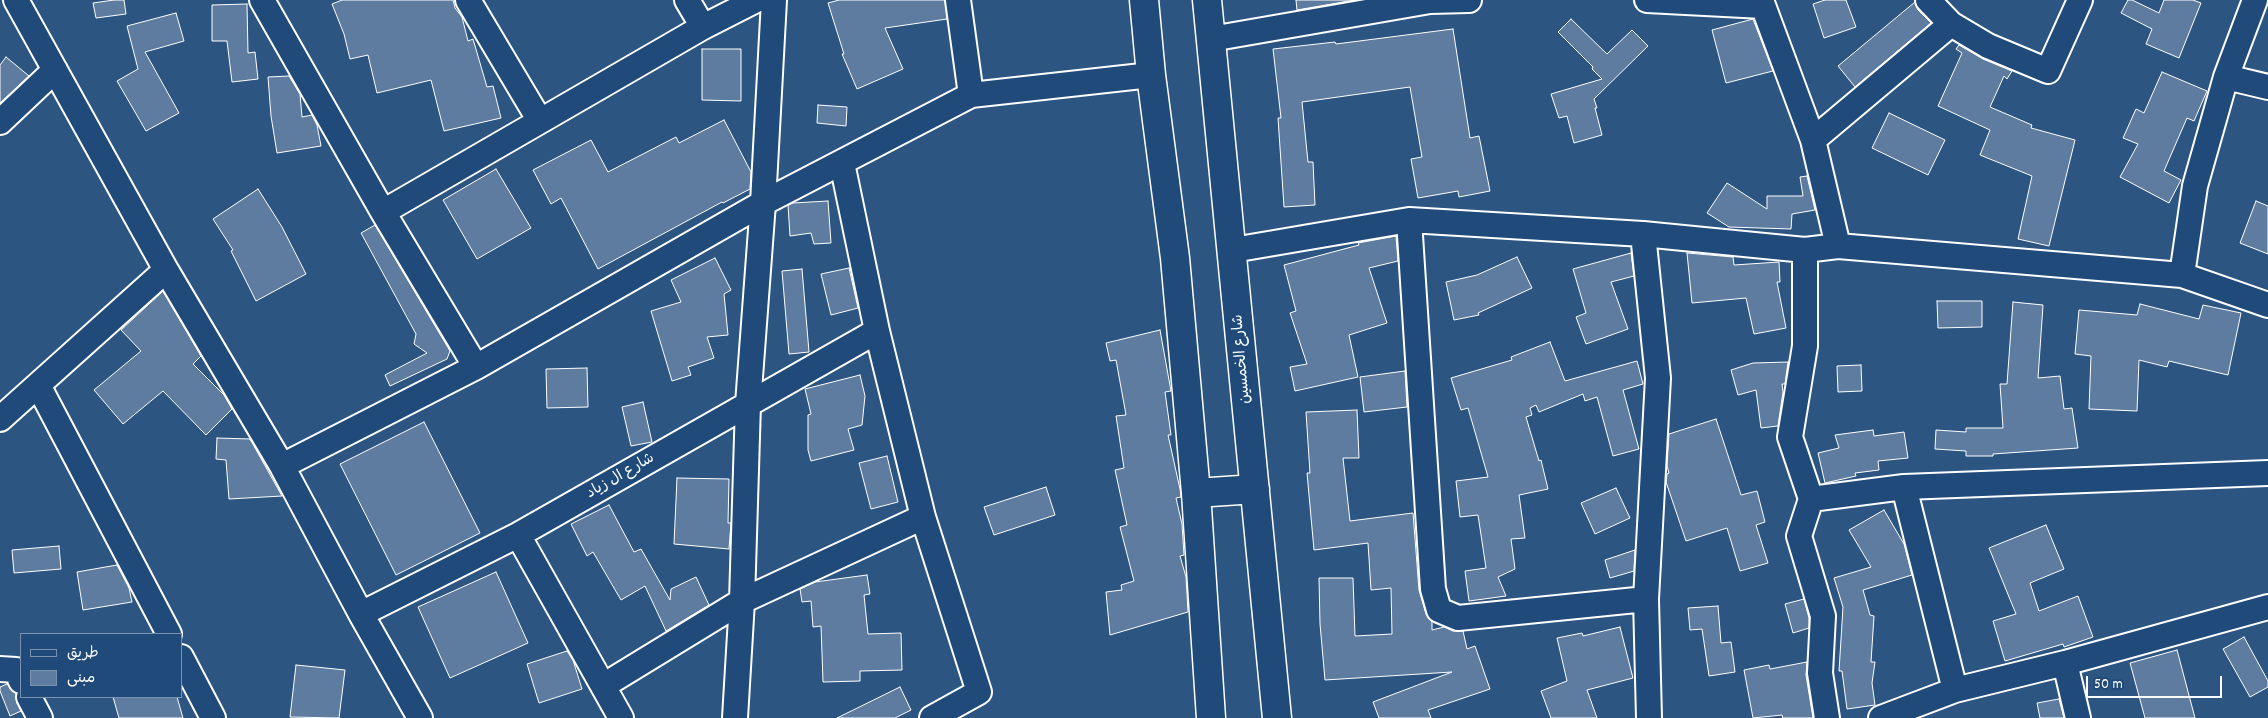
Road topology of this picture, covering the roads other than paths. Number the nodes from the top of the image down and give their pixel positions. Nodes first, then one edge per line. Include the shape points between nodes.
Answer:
1 (16, 0) edge
2 (262, 0) edge
3 (468, 0) edge
4 (687, 0) edge
5 (756, 0) edge
6 (774, 0) edge
7 (958, 0) edge
8 (1144, 0) edge
9 (1207, 0) edge
10 (1469, 0) edge
11 (1647, 0) edge
12 (1928, 0) edge
13 (2080, 0) edge
14 (2255, 0) edge
15 (1762, 3) edge
16 (1951, 24) junction
17 (703, 27) junction
18 (1211, 39) junction
19 (55, 70) junction
20 (1151, 74) junction
21 (2226, 77) junction
22 (2268, 86) edge
23 (970, 95) junction
24 (540, 121) junction
25 (0, 122) edge
26 (1813, 140) junction
27 (842, 163) junction
28 (763, 203) junction
29 (383, 212) junction
30 (1409, 220) junction
31 (1643, 234) junction
32 (1838, 246) junction
33 (1233, 250) junction
34 (1805, 250) junction
35 (166, 270) junction
36 (2182, 275) junction
37 (2268, 305) edge
38 (877, 331) junction
39 (476, 368) junction
40 (38, 385) junction
41 (748, 404) junction
42 (0, 419) edge
43 (282, 466) junction
44 (2268, 473) edge
45 (1904, 487) junction
46 (1255, 489) junction
47 (1196, 493) junction
48 (1811, 499) junction
49 (923, 517) junction
50 (518, 535) junction
51 (1646, 599) junction
52 (742, 601) junction
53 (2268, 607) edge
54 (361, 614) junction
55 (168, 633) edge
56 (182, 659) edge
57 (2065, 663) junction
58 (0, 669) edge
59 (20, 679) edge
60 (603, 686) junction
61 (1955, 690) junction
62 (30, 698) edge
63 (40, 718) edge
64 (214, 718) edge
65 (420, 718) edge
66 (621, 718) edge
67 (735, 718) edge
68 (932, 718) edge
69 (1211, 718) edge
70 (1277, 718) edge
71 (1649, 718) edge
72 (1827, 718) edge
73 (1881, 718) edge
74 (2078, 718) edge

1 - 19 street
2 - 29 street
3 - 24 street
4 - 17 street
5 - 17 street
6 - 28 street
7 - 23 street
8 - 20 main road
9 - 18 main road, شارع الخمسين
10 - 18 street via 1430,1
11 - 15 street
12 - 16 street
13 - 16 street via 2048,71 1988,46
14 - 21 street
15 - 26 street
16 - 26 street
17 - 24 street
18 - 33 main road, شارع الخمسين
19 - 25 street
19 - 35 street
20 - 23 street
20 - 47 main road via 1175,258
21 - 22 street
21 - 36 street via 2195,186
23 - 27 street
24 - 29 street
26 - 32 street
27 - 28 street
27 - 38 street
28 - 39 street
28 - 41 street
29 - 39 street
30 - 31 street
30 - 33 street
30 - 51 street via 1433,589 1439,610 1458,618
31 - 34 street
31 - 51 street via 1658,378
32 - 34 street
32 - 36 street
33 - 46 main road, شارع الخمسين
34 - 48 street via 1805,346 1790,437
35 - 40 street
35 - 43 street
36 - 37 street
38 - 41 street, شارع ال زياد
38 - 49 street
39 - 43 street
40 - 42 street
40 - 55 street
41 - 50 street, شارع ال زياد
41 - 52 street
43 - 54 street
44 - 45 street
45 - 48 street
45 - 61 street
46 - 47 main road
46 - 70 main road, شارع الخمسين
47 - 69 main road
48 - 72 street via 1799,536 1823,616 1820,674
49 - 52 street
49 - 68 street via 979,692
50 - 54 street, شارع ال زياد
50 - 60 street
51 - 71 street
52 - 60 street
52 - 67 street
53 - 57 street
54 - 65 street
56 - 64 street
57 - 61 street
57 - 74 street
58 - 59 street via 16,670
60 - 66 street
61 - 73 street
62 - 63 street

